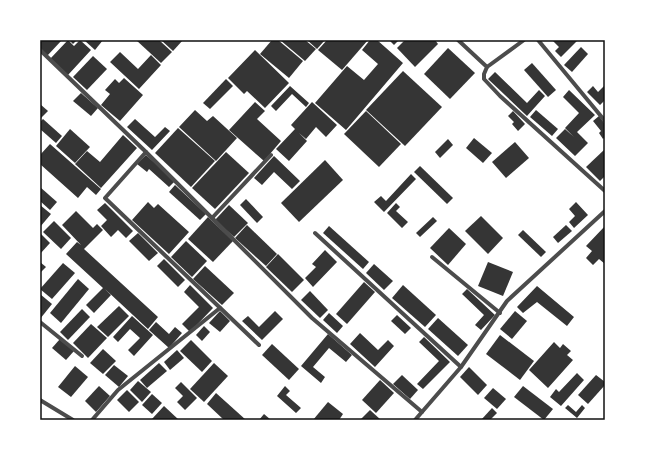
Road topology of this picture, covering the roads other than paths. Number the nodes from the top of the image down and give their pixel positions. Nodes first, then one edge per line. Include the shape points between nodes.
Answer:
1 (458, 40) edge
2 (524, 40) edge
3 (538, 40) edge
4 (40, 50) edge
5 (487, 67) junction
6 (605, 120) edge
7 (146, 152) junction
8 (271, 155) dead end
9 (605, 191) edge
10 (605, 211) edge
11 (212, 218) junction
12 (315, 233) dead end
13 (432, 257) dead end
14 (220, 308) junction
15 (500, 313) junction
16 (40, 322) edge
17 (259, 345) dead end
18 (82, 356) dead end
19 (461, 367) junction
20 (40, 400) edge
21 (422, 412) junction
22 (73, 420) edge
23 (92, 420) edge
24 (415, 420) edge

1 - 5 street
2 - 5 street
3 - 6 street
4 - 7 street
5 - 9 street via 484,79 500,96
7 - 11 street
7 - 14 street via 105,198
8 - 11 street
10 - 15 street via 508,301
11 - 21 street via 312,318
12 - 19 street
13 - 15 street
14 - 17 street
14 - 23 street via 118,390
15 - 19 street
16 - 18 street
19 - 21 street
20 - 22 street
21 - 24 street

